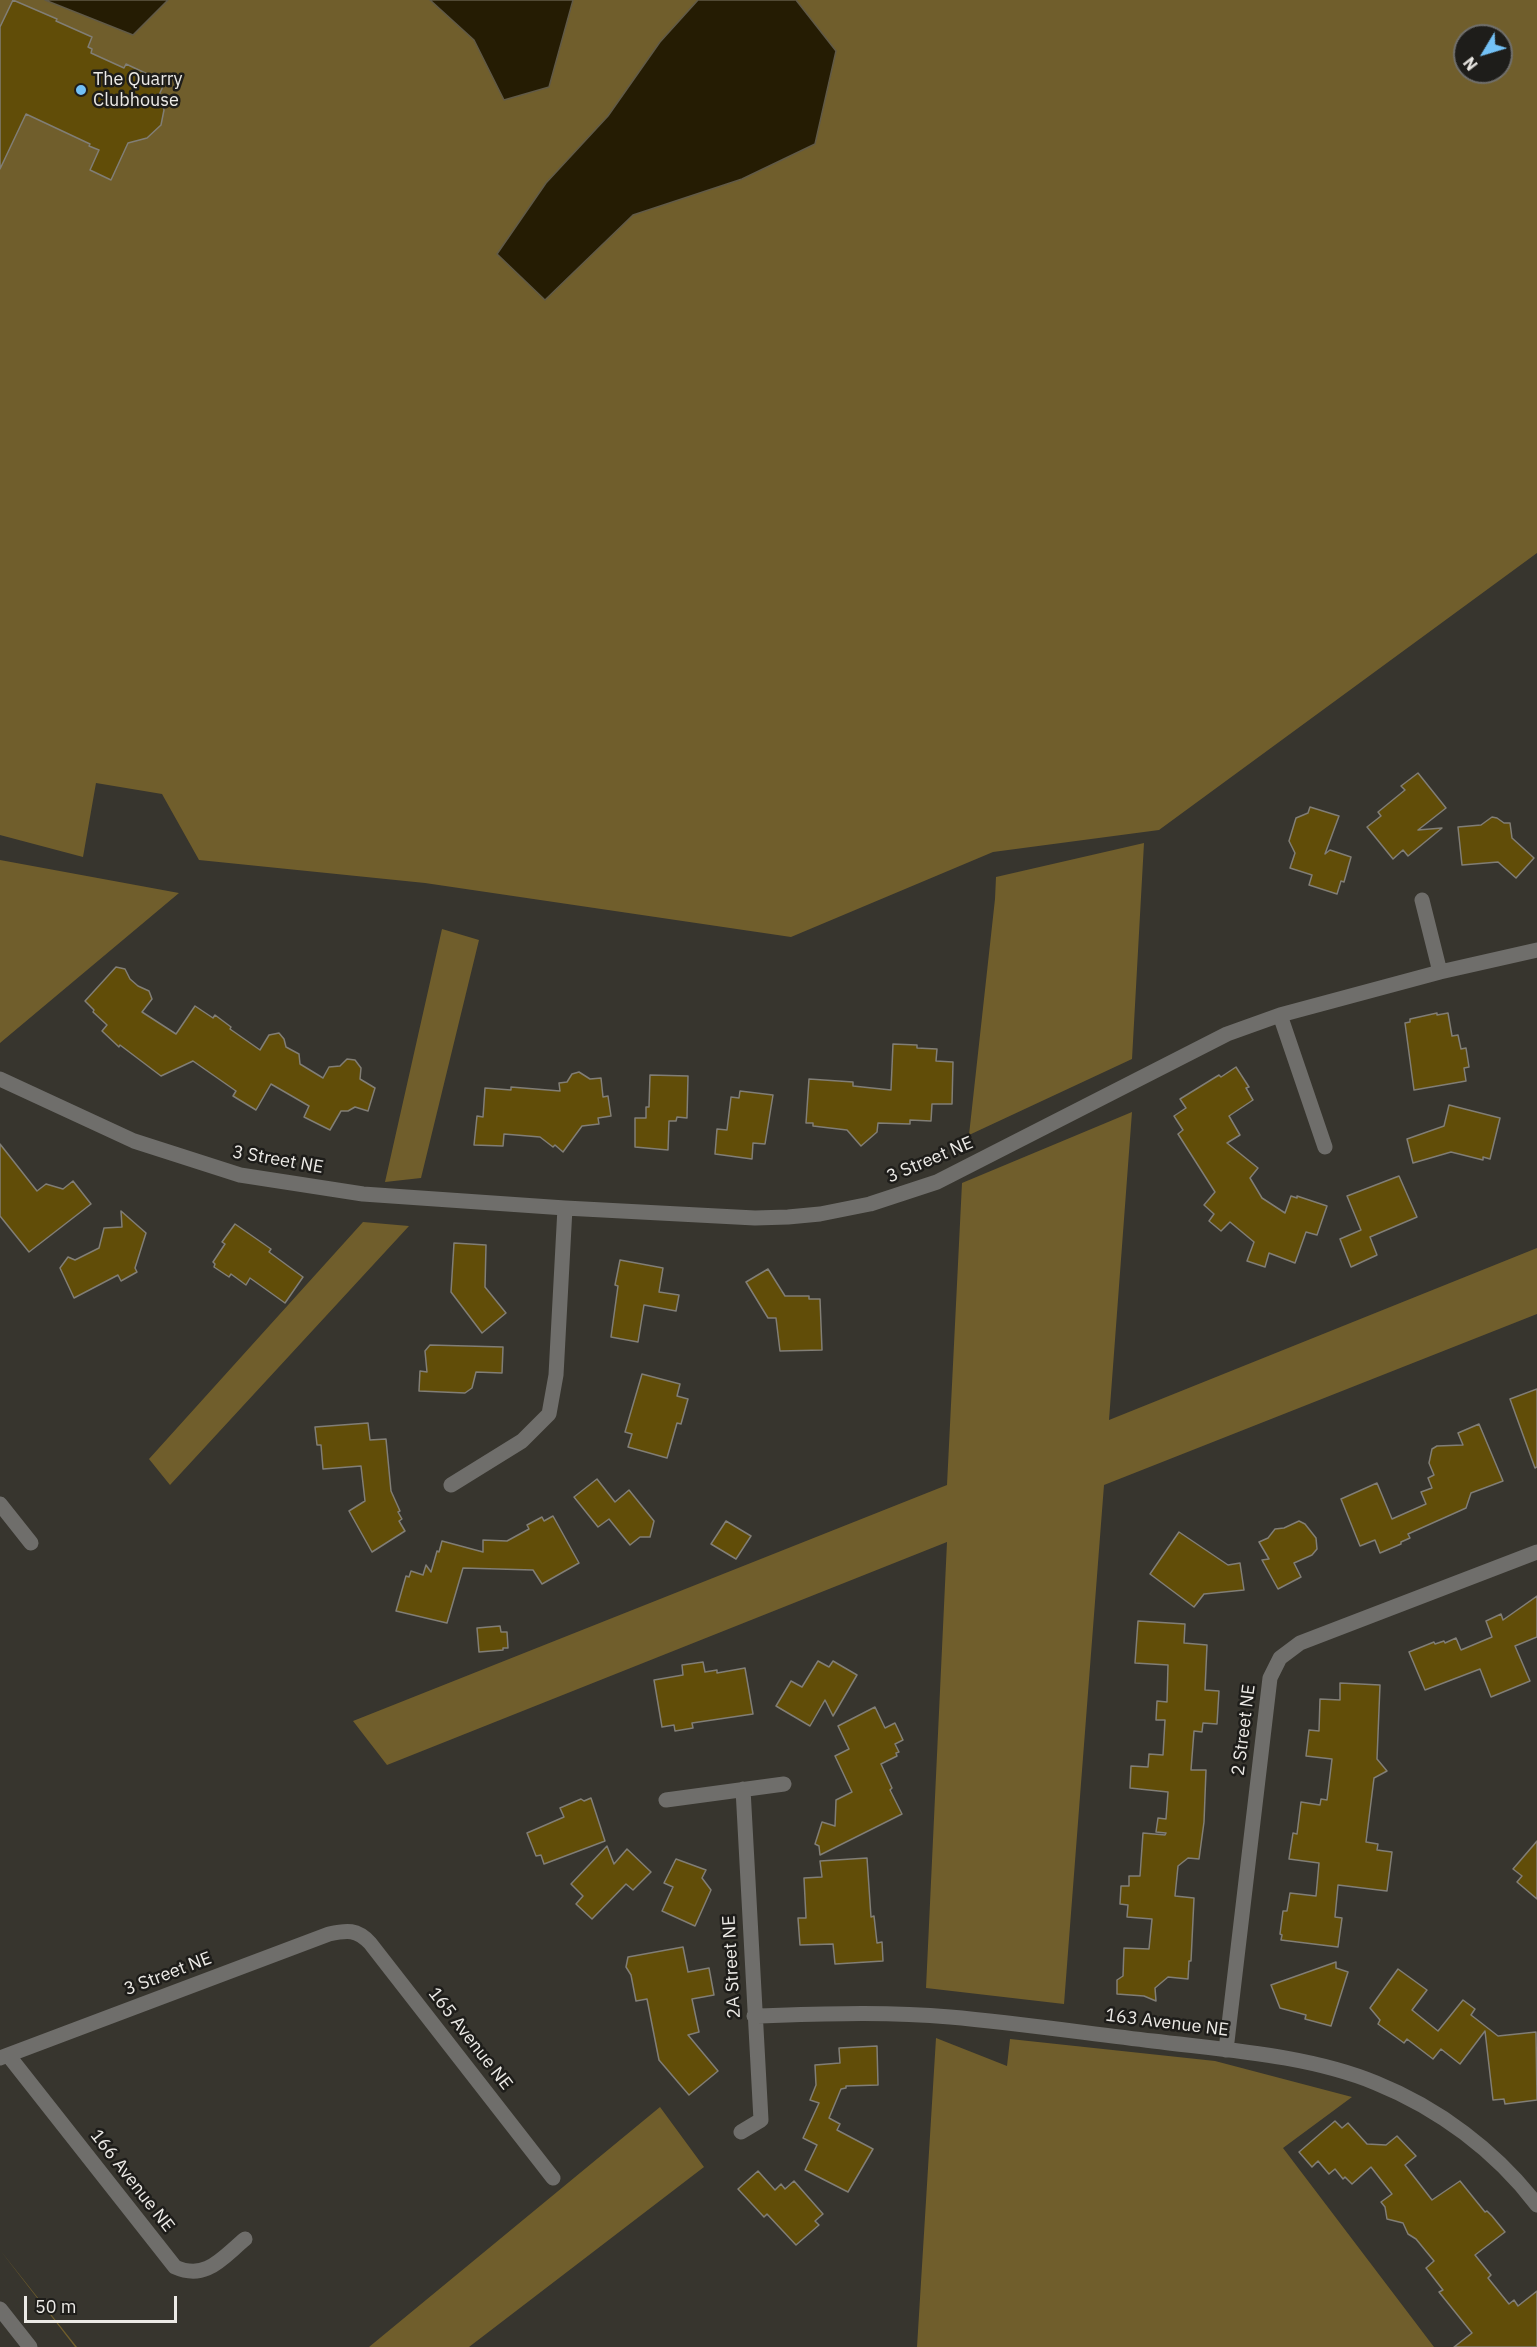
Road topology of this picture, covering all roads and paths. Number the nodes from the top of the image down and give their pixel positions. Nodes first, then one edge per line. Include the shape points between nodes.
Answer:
1 (1422, 900) dead end
2 (1537, 950) edge
3 (1440, 972) junction
4 (1280, 1015) junction
5 (0, 1079) edge
6 (1324, 1147) dead end
7 (566, 1208) junction
8 (452, 1485) dead end
9 (0, 1504) edge
10 (31, 1543) dead end
11 (1537, 1552) edge
12 (784, 1784) dead end
13 (743, 1789) junction
14 (666, 1800) dead end
15 (351, 1930) joint
16 (754, 2016) junction
17 (1226, 2050) junction
18 (4, 2057) edge
19 (741, 2132) dead end
20 (554, 2178) dead end
21 (1535, 2199) edge
22 (245, 2240) dead end
23 (0, 2309) edge
24 (30, 2347) edge

1 - 3 street
2 - 3 street, 3 Street NE
3 - 4 street, 3 Street NE
4 - 6 street
4 - 7 street, 3 Street NE via 1227,1034 959,1172 870,1204 820,1214 755,1218
5 - 7 street, 3 Street NE via 134,1141 240,1175 363,1194
7 - 8 street via 556,1375 549,1414 522,1441
9 - 10 street
11 - 17 street, 2 Street NE via 1300,1643 1280,1658 1270,1678
12 - 13 street
13 - 14 street
13 - 16 street, 2A Street NE
15 - 18 street, 3 Street NE via 329,1934
15 - 20 street, 165 Avenue NE via 370,1943
16 - 17 street, 163 Avenue NE via 833,2013 951,2017
16 - 19 street, 2A Street NE via 761,2120
17 - 21 street, 163 Avenue NE via 1309,2063 1402,2094 1478,2145
18 - 22 street, 166 Avenue NE via 175,2267 198,2273
23 - 24 street

